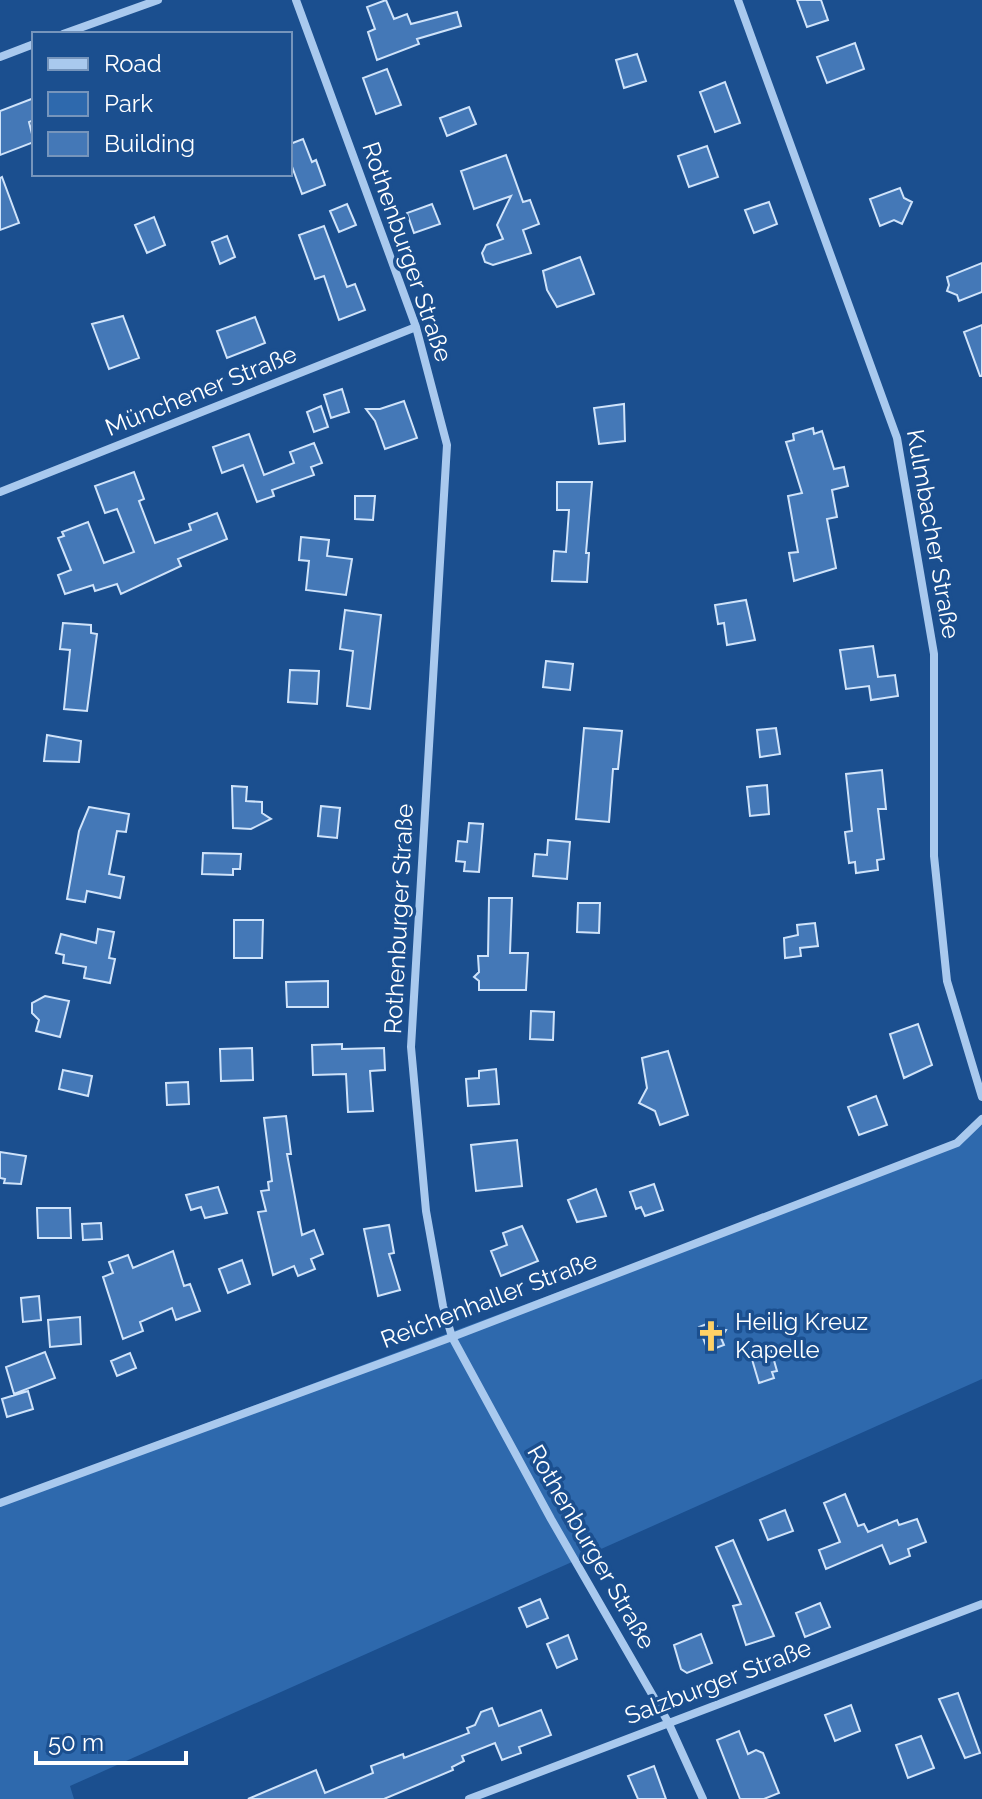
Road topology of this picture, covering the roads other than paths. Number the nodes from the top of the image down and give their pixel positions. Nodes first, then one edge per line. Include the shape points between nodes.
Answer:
1 (158, 0) edge
2 (296, 0) edge
3 (738, 0) edge
4 (69, 32) edge
5 (32, 45) edge
6 (0, 57) edge
7 (416, 327) junction
8 (0, 492) edge
9 (982, 1097) edge
10 (982, 1119) edge
11 (452, 1337) junction
12 (0, 1503) edge
13 (982, 1604) edge
14 (668, 1722) junction
15 (469, 1799) edge
16 (703, 1799) edge

1 - 4 street
2 - 7 street, Rothenburger Straße
3 - 9 street, Kulmbacher Straße via 897,438 934,654 934,856 947,981
5 - 6 street
7 - 8 street, Münchener Straße
7 - 11 street, Rothenburger Straße via 447,445 411,1047 426,1211
10 - 11 street, Reichenhaller Straße via 957,1143
11 - 12 street, Reichenhaller Straße
11 - 14 street, Rothenburger Straße
13 - 14 street, Salzburger Straße
14 - 15 street, Salzburger Straße
14 - 16 street, Rothenburger Straße

